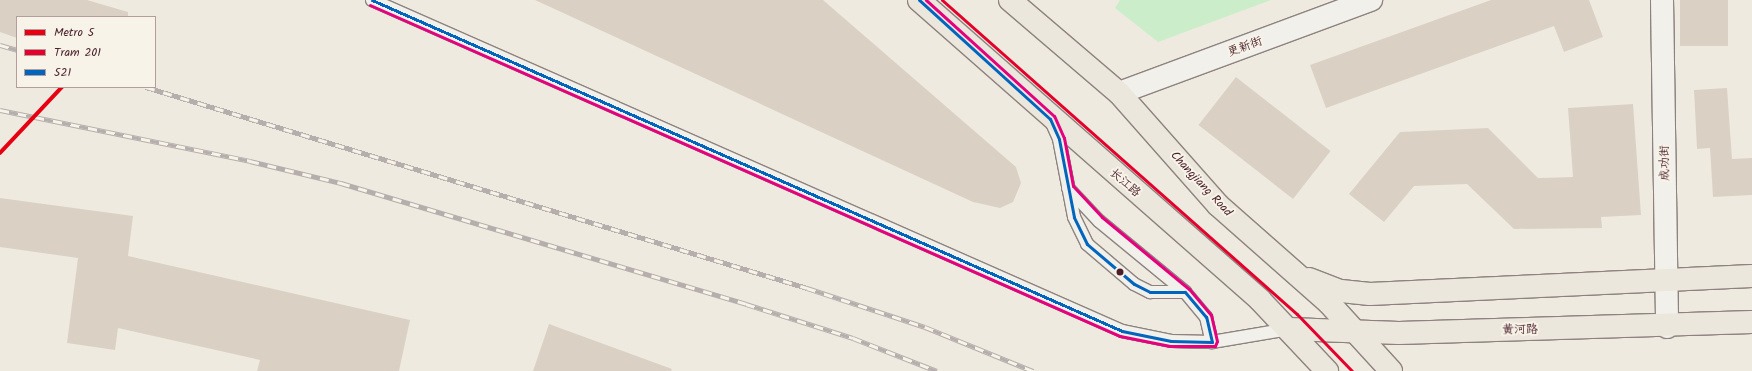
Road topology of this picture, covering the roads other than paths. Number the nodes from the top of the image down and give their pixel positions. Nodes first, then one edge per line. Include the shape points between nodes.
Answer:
1 (372, 0) edge
2 (919, 0) edge
3 (1010, 0) edge
4 (1371, 0) edge
5 (1662, 0) edge
6 (1119, 93) junction
7 (1050, 119) junction
8 (1068, 188) junction
9 (1298, 276) junction
10 (1752, 276) edge
11 (1667, 279) junction
12 (1186, 292) junction
13 (1752, 322) edge
14 (1668, 327) junction
15 (1288, 329) junction
16 (1356, 331) junction
17 (1212, 342) junction
18 (1327, 371) edge
19 (1391, 371) edge

1 - 17 lane via 1122,331 1171,341
2 - 7 main road, 长江路
3 - 6 main road, Changjiang Road
4 - 6 street, 更新街
5 - 11 street, 成功街
6 - 9 main road, Changjiang Road via 1218,205
7 - 8 lane via 1059,139
7 - 15 main road, 长江路 via 1260,300
8 - 12 lane via 1099,221
8 - 12 lane via 1074,217 1087,244 1134,284 1150,292
9 - 11 main road via 1341,291 1370,294
9 - 16 main road, Changjiang Road
10 - 11 main road
11 - 14 street, 成功街
12 - 17 lane via 1206,317
13 - 14 main road, 黄河路
14 - 16 main road, 黄河路 via 1399,333
15 - 16 main road, 黄河路
15 - 17 lane
15 - 18 main road, 长江路
16 - 19 main road, Changjiang Road

